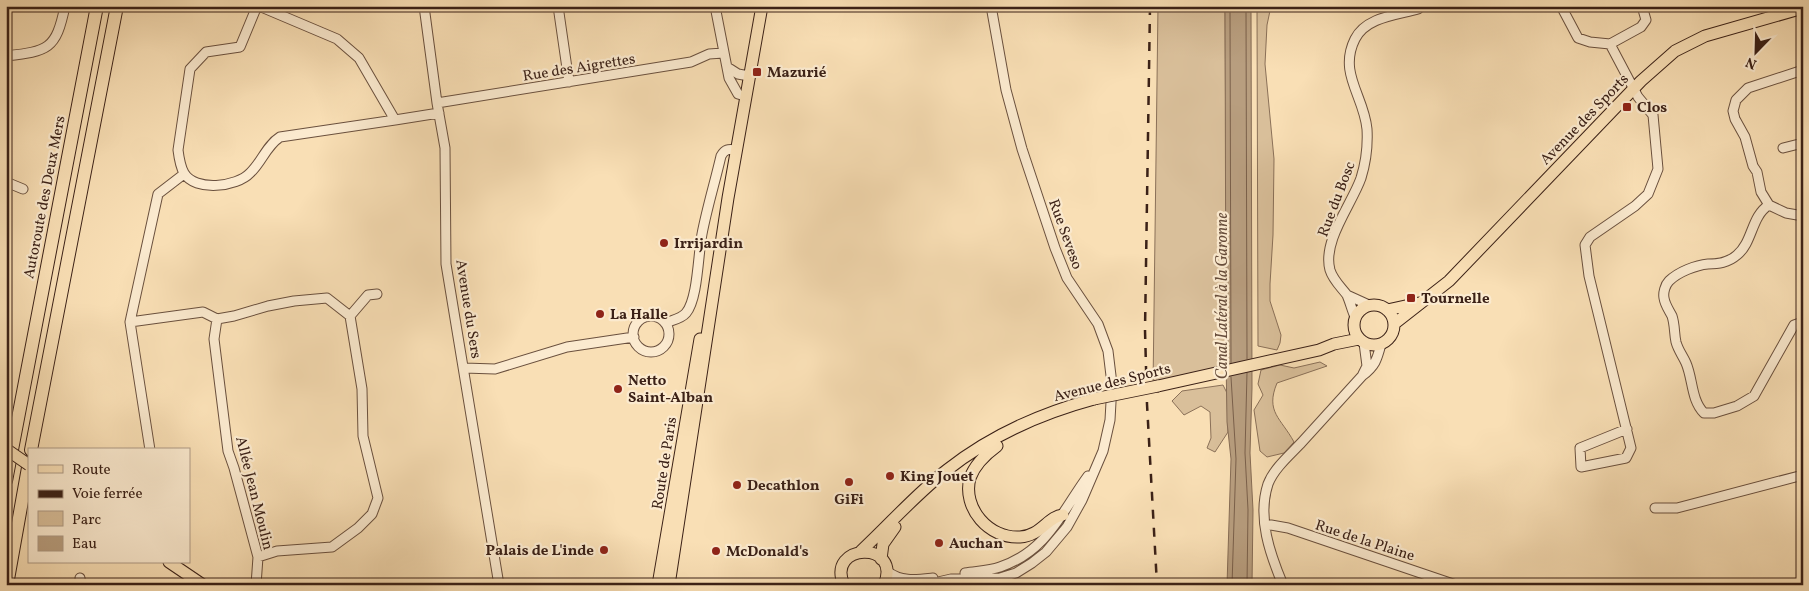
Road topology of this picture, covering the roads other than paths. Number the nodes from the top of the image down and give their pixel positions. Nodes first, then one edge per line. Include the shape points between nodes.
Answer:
1 (65, 6) edge
2 (97, 6) edge
3 (117, 6) edge
4 (258, 6) edge
5 (424, 6) edge
6 (558, 6) edge
7 (715, 6) edge
8 (762, 6) edge
9 (991, 6) edge
10 (1421, 6) edge
11 (1561, 6) edge
12 (1642, 6) edge
13 (1803, 8) edge
14 (1610, 44) junction
15 (723, 53) junction
16 (6, 56) edge
17 (727, 67) junction
18 (1803, 70) edge
19 (749, 76) junction
20 (569, 82) junction
21 (1634, 89) junction
22 (745, 96) junction
23 (437, 103) junction
24 (439, 113) junction
25 (395, 120) junction
26 (1803, 143) edge
27 (1783, 148) dead end
28 (730, 150) junction
29 (184, 174) junction
30 (6, 182) edge
31 (23, 189) dead end
32 (728, 198) junction
33 (1769, 205) junction
34 (1803, 216) edge
35 (376, 294) dead end
36 (1347, 296) junction
37 (1420, 303) junction
38 (1369, 305) junction
39 (1387, 310) junction
40 (350, 316) junction
41 (217, 318) junction
42 (1354, 321) junction
43 (130, 322) junction
44 (1803, 322) edge
45 (665, 323) junction
46 (1394, 324) junction
47 (634, 337) junction
48 (1362, 341) junction
49 (1334, 344) junction
50 (1381, 344) junction
51 (464, 368) junction
52 (1362, 376) junction
53 (1038, 418) junction
54 (1627, 430) junction
55 (31, 448) edge
56 (150, 448) edge
57 (6, 449) edge
58 (974, 451) junction
59 (28, 463) edge
60 (1097, 464) junction
61 (28, 470) edge
62 (1803, 475) edge
63 (6, 482) edge
64 (1655, 508) dead end
65 (1063, 515) junction
66 (1265, 526) junction
67 (861, 551) junction
68 (258, 557) junction
69 (881, 559) junction
70 (172, 564) edge
71 (887, 570) junction
72 (843, 583) edge
73 (7, 585) edge
74 (203, 585) edge
75 (256, 585) edge
76 (499, 585) edge
77 (658, 585) edge
78 (669, 585) edge
79 (884, 585) edge
80 (926, 585) edge
81 (1283, 585) edge
82 (1456, 585) edge

1 - 16 street via 60,28 51,44 34,52
2 - 63 highway, Autoroute des Deux Mers
3 - 55 highway
4 - 25 street via 337,39 359,58
4 - 29 street via 240,47 206,52 190,70 178,150
5 - 23 street, Avenue du Sers
6 - 20 street
7 - 15 street
8 - 19 main road, Route de Paris
9 - 60 street, Rue Seveso via 1006,90 1054,248 1067,278 1098,324 1108,351 1112,384 1110,420 1108,436
10 - 36 street, Rue du Bosc via 1372,21 1356,36 1350,50 1348,67 1367,127 1367,154 1360,179 1334,235 1329,258 1330,270
11 - 14 street via 1578,38
12 - 14 street via 1646,20 1641,27
13 - 21 main road, Avenue des Sports via 1705,36 1675,51
14 - 21 street
15 - 17 street
15 - 20 street, Rue des Aigrettes via 709,54 691,62
17 - 19 street
17 - 22 street via 736,91
18 - 33 street via 1748,88 1736,100 1735,119 1745,137 1761,192
19 - 22 main road, Route de Paris
20 - 23 street, Rue des Aigrettes
21 - 37 main road, Avenue des Sports via 1449,282
21 - 54 street via 1653,115 1658,169 1654,182 1648,194 1635,206 1590,237 1585,245 1589,276
22 - 28 main road, Route de Paris
23 - 24 street, Avenue du Sers
24 - 25 street
24 - 51 street, Avenue du Sers via 446,148 446,264
25 - 29 street via 280,137 251,173 234,183 200,184
26 - 27 street
28 - 32 main road, Route de Paris
28 - 45 street via 721,156 702,235 690,306 682,317
29 - 43 street via 158,194
30 - 31 street
32 - 77 main road, Route de Paris via 711,272
32 - 78 main road, Route de Paris
33 - 34 street
33 - 44 street via 1761,210 1744,247 1736,256 1688,270 1667,283 1664,298 1697,406 1704,413 1714,413 1737,406 1754,396 1794,325
35 - 40 street via 368,295
36 - 38 street
36 - 42 street, Rue du Bosc
37 - 39 main road, Avenue des Sports
37 - 46 main road, Avenue des Sports
38 - 39 main road
38 - 42 main road via 1363,307
39 - 46 main road
40 - 41 street via 327,298 294,301
40 - 68 street via 362,389 362,436 378,498 372,514 332,547 277,551
41 - 43 street via 203,312
41 - 68 street, Allée Jean Moulin via 214,339 228,451
42 - 48 main road
42 - 49 main road
43 - 56 street
45 - 47 street via 654,316 642,318 635,326
45 - 47 street via 668,338 658,350 640,348
46 - 50 main road via 1391,336
47 - 51 street via 567,347 495,369
48 - 49 main road
48 - 50 main road via 1370,345
48 - 52 street via 1368,366
49 - 53 main road, Avenue des Sports, bridge via 1268,362 1094,399
50 - 52 street via 1372,368
51 - 76 street, Avenue du Sers
52 - 66 street via 1278,468 1269,483
53 - 58 main road, Avenue des Sports
53 - 65 main road via 986,453 970,478 970,499 976,514 988,528 1009,537 1031,535 1057,515
54 - 54 street via 1631,448 1626,458 1581,467 1580,448
57 - 59 main road, bridge
58 - 67 main road, Avenue des Sports via 947,470
58 - 69 main road, Avenue des Sports via 892,531 883,544
60 - 65 street, Rue Seveso
60 - 80 street, Rue Seveso via 1067,527 1032,563 994,579 973,578
61 - 73 highway
62 - 64 street via 1677,508
65 - 71 street, Rue Seveso via 1031,551 999,568 910,580 899,579
66 - 81 street via 1270,553
66 - 82 street, Rue de la Plaine via 1288,528
67 - 69 main road
67 - 72 main road, Avenue des Sports via 846,561
68 - 75 street, Allée Jean Moulin
69 - 71 main road
70 - 74 main road
71 - 79 main road

